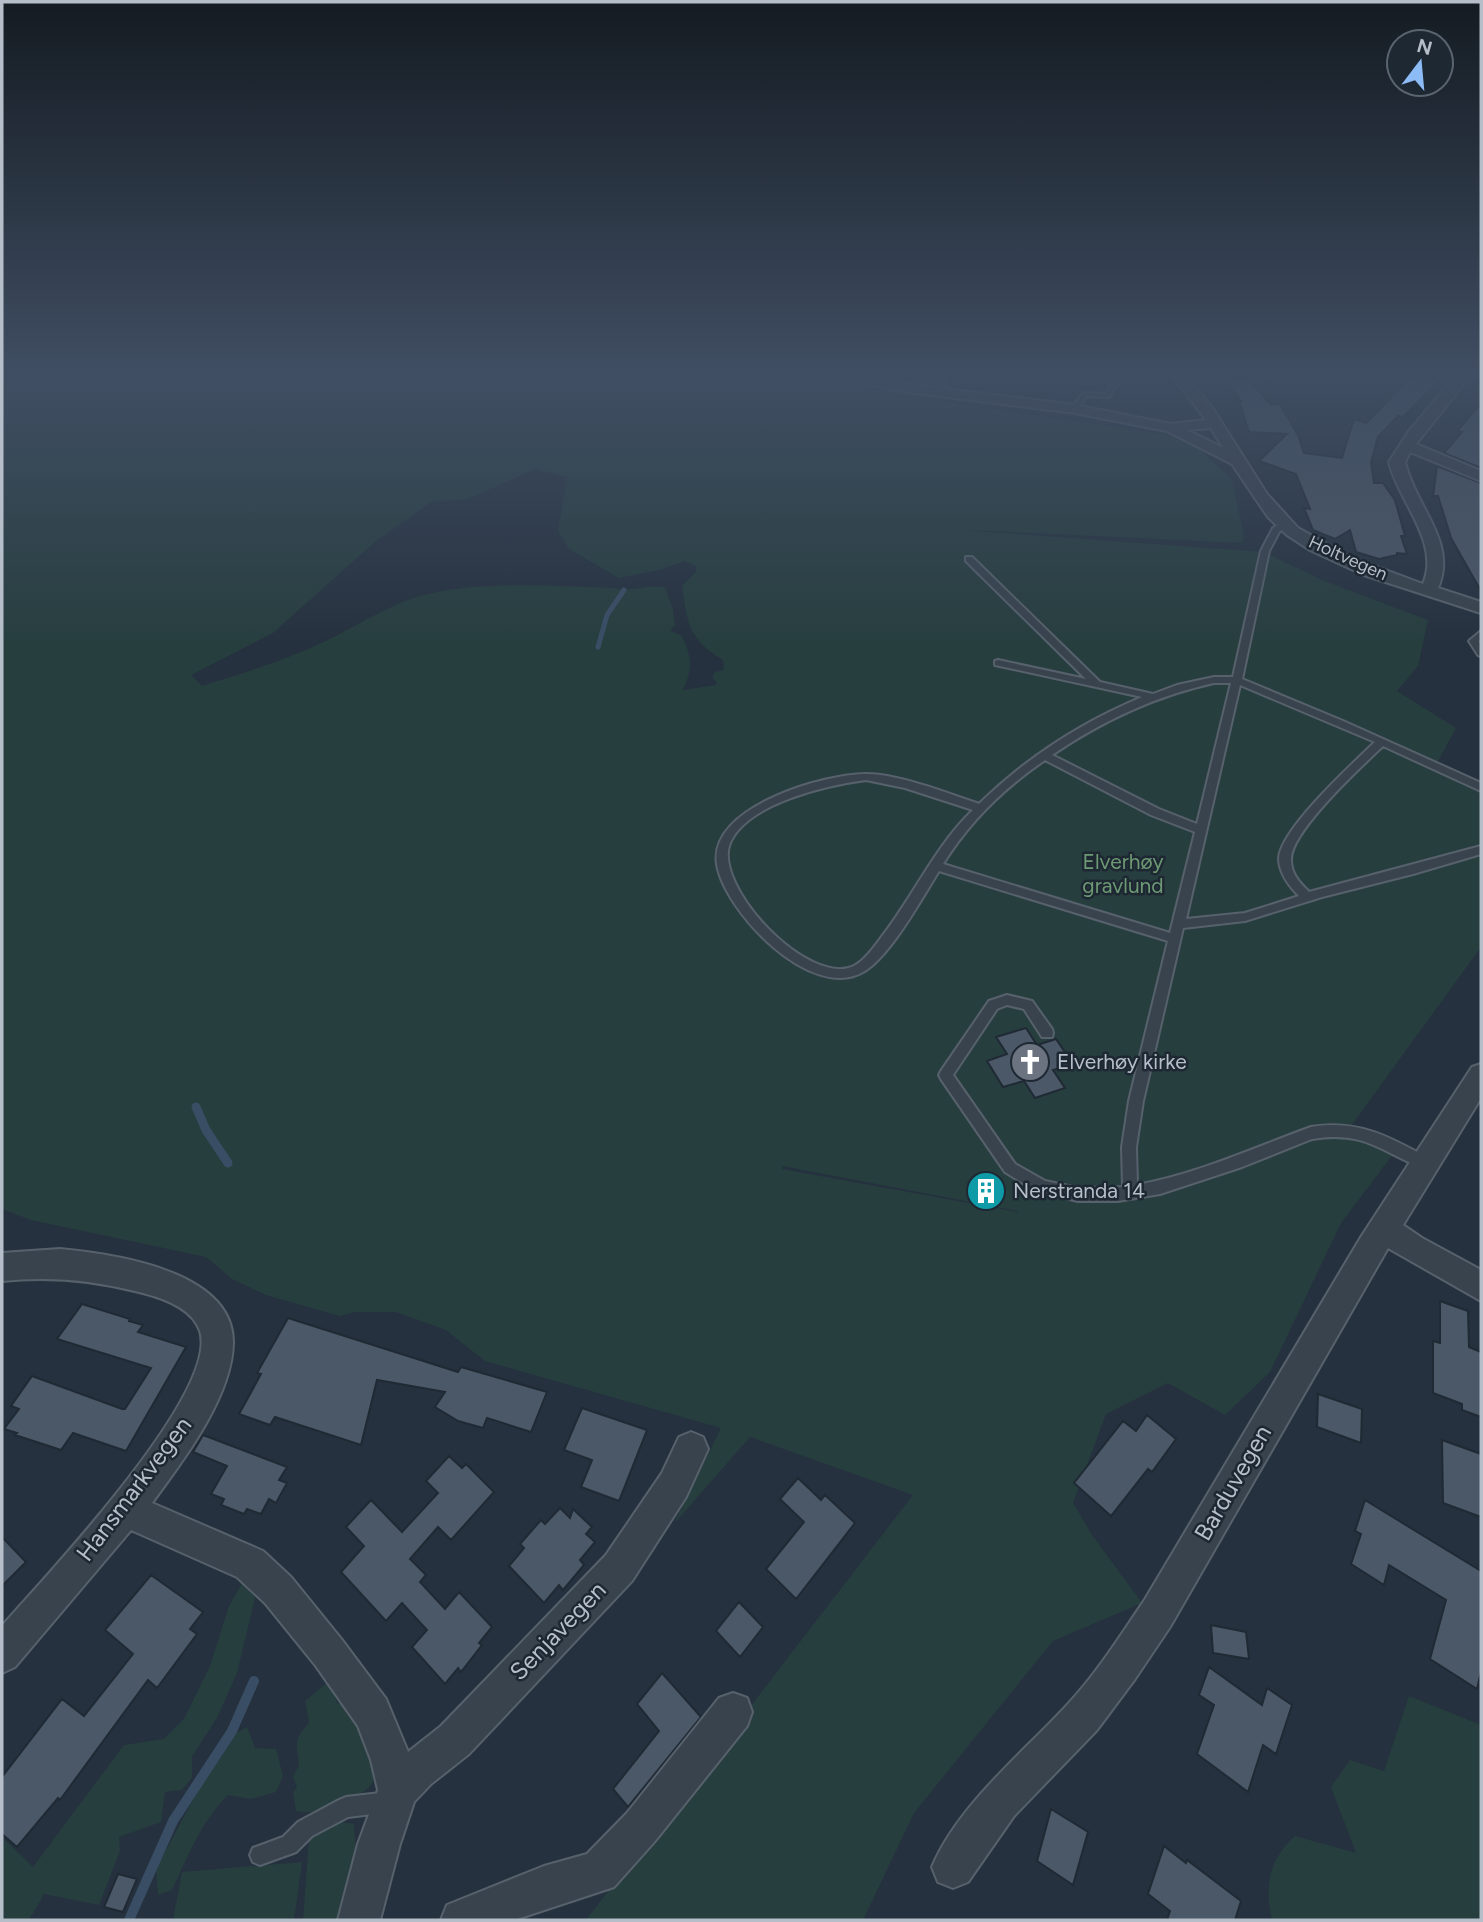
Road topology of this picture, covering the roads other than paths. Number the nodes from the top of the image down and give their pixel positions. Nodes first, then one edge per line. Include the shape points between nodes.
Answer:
1 (1244, 467) edge
2 (1398, 467) edge
3 (1458, 467) edge
4 (1481, 476) edge
5 (1284, 524) junction
6 (969, 559) dead end
7 (1429, 590) junction
8 (1481, 608) edge
9 (1481, 634) edge
10 (1481, 653) edge
11 (998, 663) dead end
12 (1235, 681) junction
13 (1096, 684) junction
14 (1155, 697) junction
15 (1381, 742) junction
16 (1044, 755) junction
17 (1481, 787) edge
18 (982, 809) junction
19 (1201, 830) junction
20 (1481, 850) edge
21 (936, 866) junction
22 (1307, 897) junction
23 (1179, 924) junction
24 (1175, 939) junction
25 (1047, 1033) dead end
26 (1481, 1075) edge
27 (1425, 1163) junction
28 (1131, 1193) junction
29 (1385, 1229) junction
30 (2, 1267) edge
31 (1481, 1286) edge
32 (691, 1449) dead end
33 (126, 1508) junction
34 (2, 1654) edge
35 (733, 1712) dead end
36 (396, 1796) junction
37 (260, 1855) dead end
38 (953, 1867) dead end
39 (359, 1920) edge
40 (462, 1920) edge

1 - 5 street, Holtvegen
2 - 7 street via 1438,561
3 - 4 street
5 - 7 street, Holtvegen via 1340,558
5 - 12 lane via 1267,540
6 - 13 lane
7 - 8 street, Holtvegen
9 - 10 lane via 1474,641
11 - 13 lane
12 - 14 lane via 1214,680
12 - 15 lane
12 - 19 lane
13 - 14 lane
14 - 16 lane via 1093,724
15 - 17 lane
15 - 22 lane via 1289,842 1285,857 1289,877
16 - 18 lane
16 - 19 lane
18 - 21 lane
18 - 21 lane via 878,779 857,779 758,807 727,838 722,857 730,882 772,940 813,967 839,974 857,970 874,954
19 - 23 lane
20 - 22 lane
21 - 24 lane
22 - 23 lane via 1233,919
23 - 24 lane
24 - 28 lane via 1130,1133
25 - 28 lane via 1028,1005 1007,1000 993,1005 946,1075 1009,1167 1032,1182 1061,1192
26 - 27 street, Barduvegen
27 - 28 lane via 1353,1129 1332,1128 1176,1184
27 - 29 street, Barduvegen
29 - 31 street via 1410,1248
29 - 38 street, Barduvegen via 1157,1615 1083,1716 1000,1802
30 - 33 street, Hansmarkvegen via 46,1262 111,1269 182,1292 204,1308 212,1323 216,1358 200,1398 185,1427
32 - 36 street, Senjavegen via 664,1501 619,1567
33 - 34 street, Hansmarkvegen
33 - 36 street via 250,1564 284,1596 372,1713 391,1760
35 - 40 street via 599,1872 533,1891
36 - 37 lane via 346,1807 305,1829 289,1845
36 - 39 street, Senjavegen

